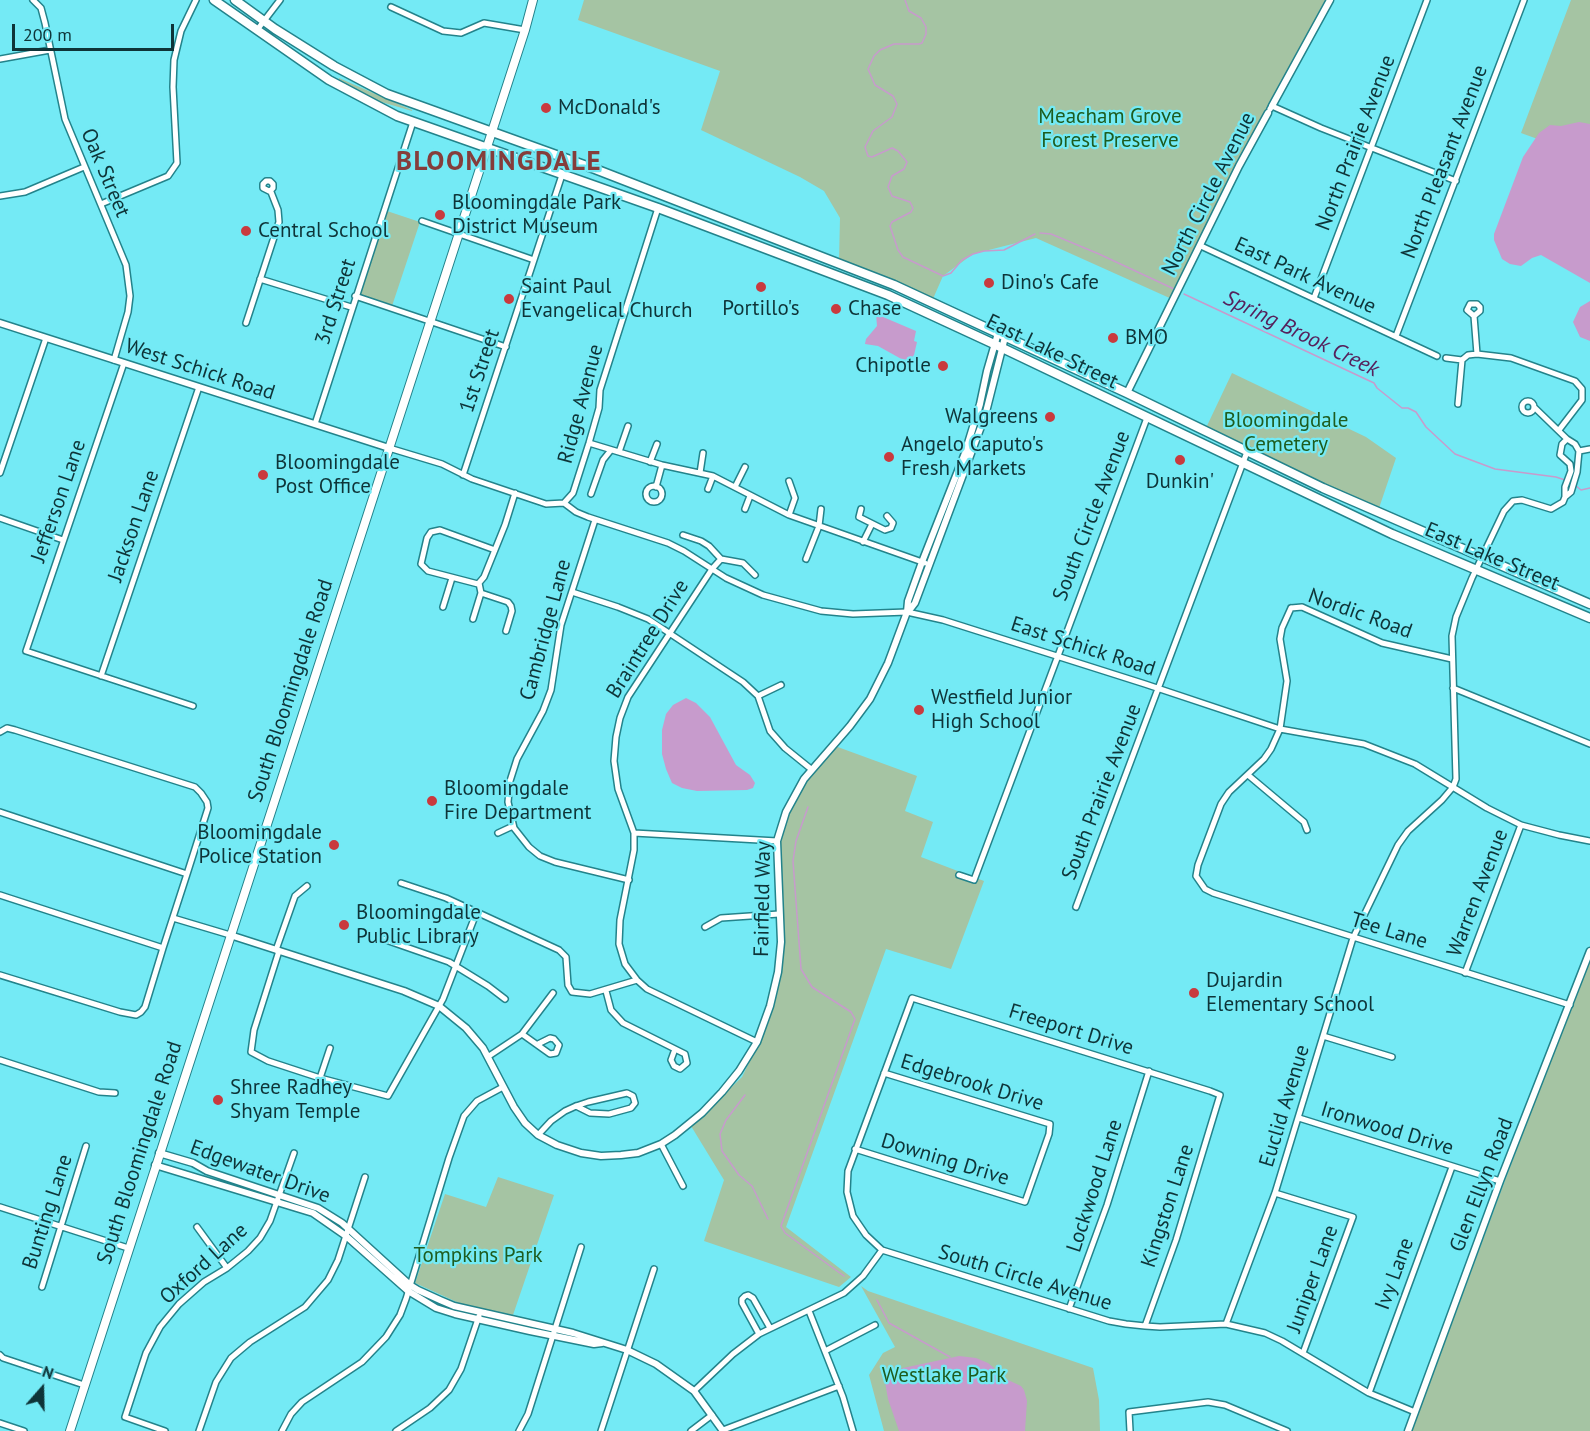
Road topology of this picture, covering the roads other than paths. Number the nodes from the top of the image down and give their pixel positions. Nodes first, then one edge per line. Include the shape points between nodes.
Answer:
1 (33, 0) edge
2 (196, 0) edge
3 (214, 0) edge
4 (235, 0) edge
5 (280, 0) edge
6 (533, 0) edge
7 (1330, 0) edge
8 (1427, 0) edge
9 (1524, 0) edge
10 (391, 7) dead end
11 (264, 21) junction
12 (257, 30) junction
13 (525, 30) junction
14 (51, 50) junction
15 (0, 59) edge
16 (1272, 106) junction
17 (1268, 113) joint
18 (412, 122) junction
19 (492, 133) junction
20 (487, 148) junction
21 (1371, 148) junction
22 (84, 167) junction
23 (562, 175) junction
24 (1456, 181) junction
25 (270, 191) dead end
26 (0, 196) edge
27 (679, 202) junction
28 (101, 204) junction
29 (658, 208) junction
30 (422, 221) dead end
31 (459, 234) junction
32 (1201, 246) junction
33 (534, 260) junction
34 (260, 279) junction
35 (355, 296) junction
36 (1314, 298) junction
37 (351, 308) junction
38 (1474, 316) dead end
39 (430, 321) junction
40 (0, 323) edge
41 (246, 323) dead end
42 (1002, 335) junction
43 (1396, 336) junction
44 (46, 338) junction
45 (506, 346) junction
46 (999, 346) junction
47 (1478, 354) junction
48 (1437, 356) dead end
49 (1446, 358) dead end
50 (114, 360) junction
51 (1462, 360) junction
52 (124, 363) junction
53 (199, 387) junction
54 (1127, 393) junction
55 (1458, 404) dead end
56 (1121, 405) junction
57 (1534, 407) dead end
58 (1147, 418) junction
59 (315, 424) junction
60 (628, 426) dead end
61 (1559, 430) junction
62 (1567, 439) junction
63 (589, 443) junction
64 (657, 444) dead end
65 (389, 447) junction
66 (1590, 448) edge
67 (611, 450) junction
68 (1579, 451) junction
69 (619, 452) junction
70 (1247, 452) junction
71 (703, 453) dead end
72 (650, 462) junction
73 (1243, 463) junction
74 (662, 465) junction
75 (745, 467) dead end
76 (0, 473) edge
77 (700, 473) junction
78 (463, 475) junction
79 (713, 476) junction
80 (1571, 479) junction
81 (789, 481) dead end
82 (656, 487) dead end
83 (735, 487) junction
84 (708, 489) dead end
85 (515, 493) junction
86 (591, 494) dead end
87 (750, 496) junction
88 (1564, 497) junction
89 (564, 503) junction
90 (745, 509) dead end
91 (821, 509) dead end
92 (861, 509) dead end
93 (789, 515) junction
94 (887, 516) dead end
95 (0, 518) edge
96 (595, 520) junction
97 (872, 524) junction
98 (819, 526) junction
99 (683, 535) dead end
100 (63, 540) junction
101 (863, 542) junction
102 (495, 550) junction
103 (1481, 557) junction
104 (721, 559) junction
105 (806, 559) dead end
106 (922, 562) junction
107 (929, 565) junction
108 (712, 569) junction
109 (1476, 570) junction
110 (755, 575) dead end
111 (452, 578) junction
112 (478, 584) junction
113 (572, 592) junction
114 (481, 593) junction
115 (1590, 604) edge
116 (443, 607) dead end
117 (907, 612) junction
118 (1590, 618) edge
119 (473, 619) dead end
120 (506, 631) dead end
121 (670, 633) junction
122 (1057, 656) junction
123 (1452, 658) junction
124 (101, 676) junction
125 (781, 685) dead end
126 (1158, 688) junction
127 (1453, 688) junction
128 (758, 696) junction
129 (193, 706) dead end
130 (1280, 729) junction
131 (0, 732) edge
132 (1590, 744) edge
133 (811, 769) junction
134 (1248, 775) junction
135 (1454, 787) junction
136 (0, 812) edge
137 (1521, 825) junction
138 (513, 826) junction
139 (1307, 830) dead end
140 (498, 833) dead end
141 (633, 833) junction
142 (777, 841) junction
143 (1590, 841) edge
144 (187, 874) junction
145 (959, 875) dead end
146 (629, 880) junction
147 (400, 884) dead end
148 (307, 886) dead end
149 (0, 896) edge
150 (1076, 907) dead end
151 (477, 911) junction
152 (779, 914) junction
153 (173, 918) junction
154 (705, 927) dead end
155 (230, 934) junction
156 (1353, 938) junction
157 (383, 939) dead end
158 (163, 948) junction
159 (277, 951) junction
160 (1590, 951) edge
161 (456, 966) junction
162 (1465, 973) junction
163 (0, 975) edge
164 (637, 980) junction
165 (606, 991) junction
166 (553, 993) dead end
167 (912, 998) joint
168 (505, 999) dead end
169 (1570, 1005) junction
170 (439, 1006) junction
171 (522, 1034) junction
172 (1323, 1036) junction
173 (757, 1042) junction
174 (538, 1044) dead end
175 (330, 1048) dead end
176 (675, 1049) dead end
177 (489, 1056) junction
178 (1392, 1057) dead end
179 (0, 1060) edge
180 (1149, 1071) junction
181 (884, 1073) junction
182 (320, 1078) junction
183 (503, 1087) junction
184 (115, 1093) dead end
185 (1220, 1095) joint
186 (576, 1107) junction
187 (1299, 1118) junction
188 (538, 1135) junction
189 (661, 1144) junction
190 (86, 1146) dead end
191 (855, 1149) junction
192 (159, 1153) junction
193 (294, 1153) dead end
194 (155, 1165) junction
195 (1452, 1167) junction
196 (365, 1177) dead end
197 (1500, 1181) junction
198 (683, 1185) dead end
199 (1275, 1193) junction
200 (279, 1198) junction
201 (1025, 1202) joint
202 (0, 1207) edge
203 (61, 1226) junction
204 (197, 1227) dead end
205 (347, 1232) junction
206 (581, 1247) dead end
207 (128, 1248) junction
208 (882, 1250) junction
209 (227, 1268) junction
210 (654, 1269) dead end
211 (42, 1287) dead end
212 (409, 1288) junction
213 (1069, 1309) junction
214 (809, 1311) junction
215 (479, 1315) junction
216 (1226, 1324) junction
217 (875, 1325) dead end
218 (1145, 1326) junction
219 (770, 1328) junction
220 (554, 1333) junction
221 (759, 1334) junction
222 (627, 1350) junction
223 (825, 1351) junction
224 (1303, 1353) junction
225 (0, 1355) edge
226 (84, 1385) junction
227 (839, 1386) junction
228 (694, 1391) junction
229 (1369, 1393) junction
230 (1415, 1412) junction
231 (712, 1414) junction
232 (0, 1423) edge
233 (24, 1431) edge
234 (70, 1431) edge
235 (165, 1431) edge
236 (199, 1431) edge
237 (282, 1431) edge
238 (396, 1431) edge
239 (519, 1431) edge
240 (601, 1431) edge
241 (691, 1431) edge
242 (723, 1431) edge
243 (853, 1431) edge
244 (1130, 1431) edge
245 (1287, 1431) edge
246 (1408, 1431) edge

1 - 14 street, Oak Street via 41,9
2 - 28 street via 181,31 174,60 178,152 175,167 168,176
3 - 12 main road, East Lake Street
4 - 11 main road, East Lake Street
5 - 11 street
6 - 13 main road, South Bloomingdale Road
7 - 16 street, North Circle Avenue
8 - 21 street, North Prairie Avenue
9 - 24 street, North Pleasant Avenue
10 - 13 street via 435,29 450,32 468,32 484,23
11 - 12 street
11 - 19 main road, East Lake Street via 375,88
12 - 18 main road, East Lake Street via 348,91
13 - 19 main road, South Bloomingdale Road
14 - 15 street
14 - 22 street, Oak Street via 64,119
16 - 17 street, North Circle Avenue
16 - 21 street
17 - 32 street, North Circle Avenue
18 - 20 main road, East Lake Street
18 - 35 street, 3rd Street
19 - 20 main road, South Bloomingdale Road
19 - 27 main road, East Lake Street
20 - 23 main road, East Lake Street
20 - 31 main road, South Bloomingdale Road
21 - 24 street
21 - 36 street, North Prairie Avenue
22 - 26 street via 31,189
22 - 28 street, Oak Street
23 - 29 main road, East Lake Street
23 - 33 street, 1st Street
24 - 43 street, North Pleasant Avenue
25 - 34 street via 279,222
27 - 29 main road
27 - 42 main road, East Lake Street via 894,285
28 - 50 street, Oak Street via 122,252 129,281 128,312
29 - 46 main road, East Lake Street via 888,296
29 - 63 street, Ridge Avenue via 600,390
30 - 31 street
31 - 33 street
31 - 39 main road, South Bloomingdale Road
32 - 36 street, East Park Avenue
32 - 54 street, North Circle Avenue
33 - 45 street, 1st Street
34 - 37 street
34 - 41 street
35 - 37 street, 3rd Street
35 - 39 street
36 - 43 street, East Park Avenue
37 - 59 street, 3rd Street
38 - 47 street
39 - 45 street
39 - 65 main road, South Bloomingdale Road
40 - 44 street, West Schick Road
42 - 46 street, Fairfield Way
42 - 54 main road, East Lake Street
43 - 48 street, East Park Avenue
44 - 50 street, West Schick Road
44 - 76 street
45 - 78 street, 1st Street
46 - 56 main road, East Lake Street
46 - 106 street, Fairfield Way via 965,453
46 - 107 street, Fairfield Way via 985,416
47 - 51 street
47 - 61 street via 1512,358 1575,381 1582,389 1582,400
49 - 51 street
50 - 52 street, West Schick Road
51 - 55 street
52 - 53 street, West Schick Road
52 - 100 street, Jefferson Lane
53 - 59 street, West Schick Road
53 - 124 street, Jackson Lane
54 - 56 street, North Circle Avenue
54 - 70 main road, East Lake Street
56 - 58 main road, East Lake Street
57 - 61 street
58 - 73 main road, East Lake Street
58 - 122 street, South Circle Avenue
59 - 65 street, West Schick Road
60 - 69 street
61 - 62 street
62 - 68 street
62 - 80 street via 1560,455 1570,464
63 - 67 street
63 - 89 street, Ridge Avenue via 573,493
64 - 72 street
65 - 78 street
65 - 155 main road, South Bloomingdale Road
66 - 68 street
67 - 69 street
67 - 86 street via 603,460
68 - 80 street
69 - 72 street
70 - 73 street, South Prairie Avenue
70 - 103 main road, East Lake Street
71 - 77 street
72 - 74 street
73 - 109 main road, East Lake Street
73 - 126 street, South Prairie Avenue
74 - 77 street
74 - 82 street
75 - 83 street
77 - 79 street
78 - 85 street
79 - 83 street
79 - 84 street
80 - 88 street
80 - 88 street via 1571,492
81 - 93 street via 795,498
83 - 87 street
85 - 89 street via 546,504
85 - 102 street
87 - 90 street
87 - 93 street
88 - 103 street via 1551,509 1513,501
89 - 96 street, East Schick Road
91 - 98 street
92 - 97 street via 859,517
93 - 98 street
94 - 97 street via 893,523 891,528 885,530
95 - 100 street
96 - 108 street, East Schick Road via 668,543
96 - 113 street, Cambridge Lane
97 - 101 street
98 - 101 street
98 - 105 street
99 - 104 street via 701,540
100 - 124 street, Jefferson Lane via 26,651
101 - 106 street
102 - 111 street via 440,530 431,532 421,564
102 - 112 street
103 - 109 street
103 - 115 main road, East Lake Street
104 - 108 street, Braintree Drive
104 - 110 street via 743,563
106 - 107 street
106 - 117 street, Fairfield Way
107 - 117 street, Fairfield Way via 915,603
108 - 117 street, East Schick Road via 763,595 820,611
108 - 121 street, Braintree Drive
109 - 118 main road, East Lake Street
109 - 123 street via 1454,626
111 - 112 street
111 - 116 street
112 - 114 street
113 - 121 street via 640,615
113 - 138 street, Cambridge Lane via 559,633 551,690 510,781 508,802
114 - 119 street
114 - 120 street via 511,606
117 - 122 street, East Schick Road
117 - 133 street, Fairfield Way via 870,699
121 - 128 street
121 - 141 street, Braintree Drive via 628,697 616,732 617,782
122 - 126 street, East Schick Road
122 - 145 street, South Circle Avenue via 974,880
123 - 127 street
123 - 130 street, Nordic Road via 1382,643 1302,608 1290,607 1280,639 1287,681
124 - 129 street
125 - 128 street
126 - 130 street, East Schick Road
126 - 150 street, South Prairie Avenue
127 - 132 street
127 - 135 street
128 - 133 street via 770,730
130 - 134 street via 1271,749
130 - 135 street, East Schick Road via 1374,747 1415,764
131 - 144 street via 7,728 15,730 195,787 208,808
133 - 142 street, Fairfield Way via 791,800
134 - 139 street via 1304,822
134 - 156 street, Tee Lane via 1221,804 1196,876 1213,894
135 - 137 street, East Schick Road
135 - 156 street, Euclid Avenue via 1398,845
136 - 144 street
137 - 143 street, East Schick Road
137 - 162 street, Warren Avenue
138 - 140 street
138 - 146 street via 529,847 548,860
141 - 142 street
141 - 146 street, Braintree Drive
142 - 152 street, Fairfield Way
144 - 153 street
146 - 164 street, Braintree Drive via 620,920 620,944 625,964
147 - 151 street
148 - 159 street via 295,896
149 - 158 street
151 - 161 street
151 - 165 street via 564,954 569,989 590,994
152 - 154 street via 720,918
152 - 173 street, Fairfield Way via 781,942 776,982
153 - 155 street
153 - 158 street
155 - 159 street
155 - 192 main road, South Bloomingdale Road
156 - 162 street, Tee Lane
156 - 172 street, Euclid Avenue
157 - 161 street
158 - 163 street via 145,1006 136,1015
159 - 170 street via 404,990
159 - 182 street via 249,1054
160 - 169 street, Glen Ellyn Road
161 - 168 street
161 - 170 street
162 - 169 street, Tee Lane
164 - 165 street
164 - 173 street, Braintree Drive via 657,995
165 - 176 street via 617,1018
166 - 171 street
167 - 180 street, Freeport Drive
167 - 181 street, South Circle Avenue
169 - 197 street, Glen Ellyn Road
170 - 177 street via 466,1028
170 - 182 street via 388,1098
171 - 174 street
171 - 177 street
172 - 178 street
172 - 187 street, Euclid Avenue
173 - 189 street, Fairfield Way via 717,1098
175 - 182 street
177 - 183 street
179 - 184 street via 99,1092
180 - 185 street, Freeport Drive
180 - 213 street, Lockwood Lane
181 - 191 street, South Circle Avenue
181 - 201 street, Edgebrook Drive via 1050,1124
183 - 188 street via 520,1117
183 - 212 street via 477,1101 464,1116
185 - 218 street, Kingston Lane
186 - 186 street via 590,1113 619,1113 633,1106 634,1099 622,1093
186 - 188 street via 551,1121
187 - 195 street, Ironwood Drive
187 - 199 street, Euclid Avenue
188 - 189 street, Fairfield Way via 567,1149 601,1156 638,1153
189 - 198 street
190 - 203 street, Bunting Lane
191 - 201 street, Downing Drive
191 - 208 street, South Circle Avenue via 848,1171 848,1200 861,1229
192 - 194 main road, South Bloomingdale Road
192 - 200 street, Edgewater Drive
193 - 200 street, Oxford Lane
194 - 200 street, Edgewater Drive
194 - 207 main road, South Bloomingdale Road
195 - 197 street, Ironwood Drive
195 - 229 street, Ivy Lane
196 - 205 street
197 - 230 street, Glen Ellyn Road
199 - 216 street, Euclid Avenue
199 - 224 street, Juniper Lane via 1353,1217
200 - 205 street, Edgewater Drive
200 - 209 street, Oxford Lane via 260,1238
202 - 203 street
203 - 207 street
203 - 211 street, Bunting Lane
204 - 209 street
205 - 212 street, Edgewater Drive
205 - 236 street via 334,1270 314,1298 250,1342 226,1365
206 - 220 street
207 - 226 main road, South Bloomingdale Road
208 - 213 street, South Circle Avenue
208 - 214 street via 844,1293
209 - 235 street, Oxford Lane via 191,1292 174,1310 160,1327 143,1361 125,1417
210 - 222 street
212 - 215 street, Edgewater Drive via 436,1308
212 - 237 street via 400,1315 377,1348 302,1402
213 - 218 street, South Circle Avenue via 1108,1321
214 - 219 street
214 - 223 street
215 - 220 street, Edgewater Drive
215 - 238 street via 462,1369 449,1390
216 - 218 street, South Circle Avenue
216 - 224 street, South Circle Avenue via 1265,1333
217 - 223 street
219 - 221 street
219 - 221 street via 753,1298 745,1296 742,1303
220 - 222 street, Edgewater Drive
220 - 239 street
221 - 228 street
222 - 228 street, Edgewater Drive via 656,1364
222 - 240 street
223 - 227 street
224 - 229 street, South Circle Avenue
225 - 226 street
226 - 234 main road, South Bloomingdale Road
227 - 242 street
227 - 243 street
228 - 231 street, Edgewater Drive
229 - 230 street, South Circle Avenue
230 - 246 street, Glen Ellyn Road
231 - 241 street
231 - 242 street, Edgewater Drive
232 - 233 street
244 - 245 street via 1129,1412 1204,1402 1216,1402

